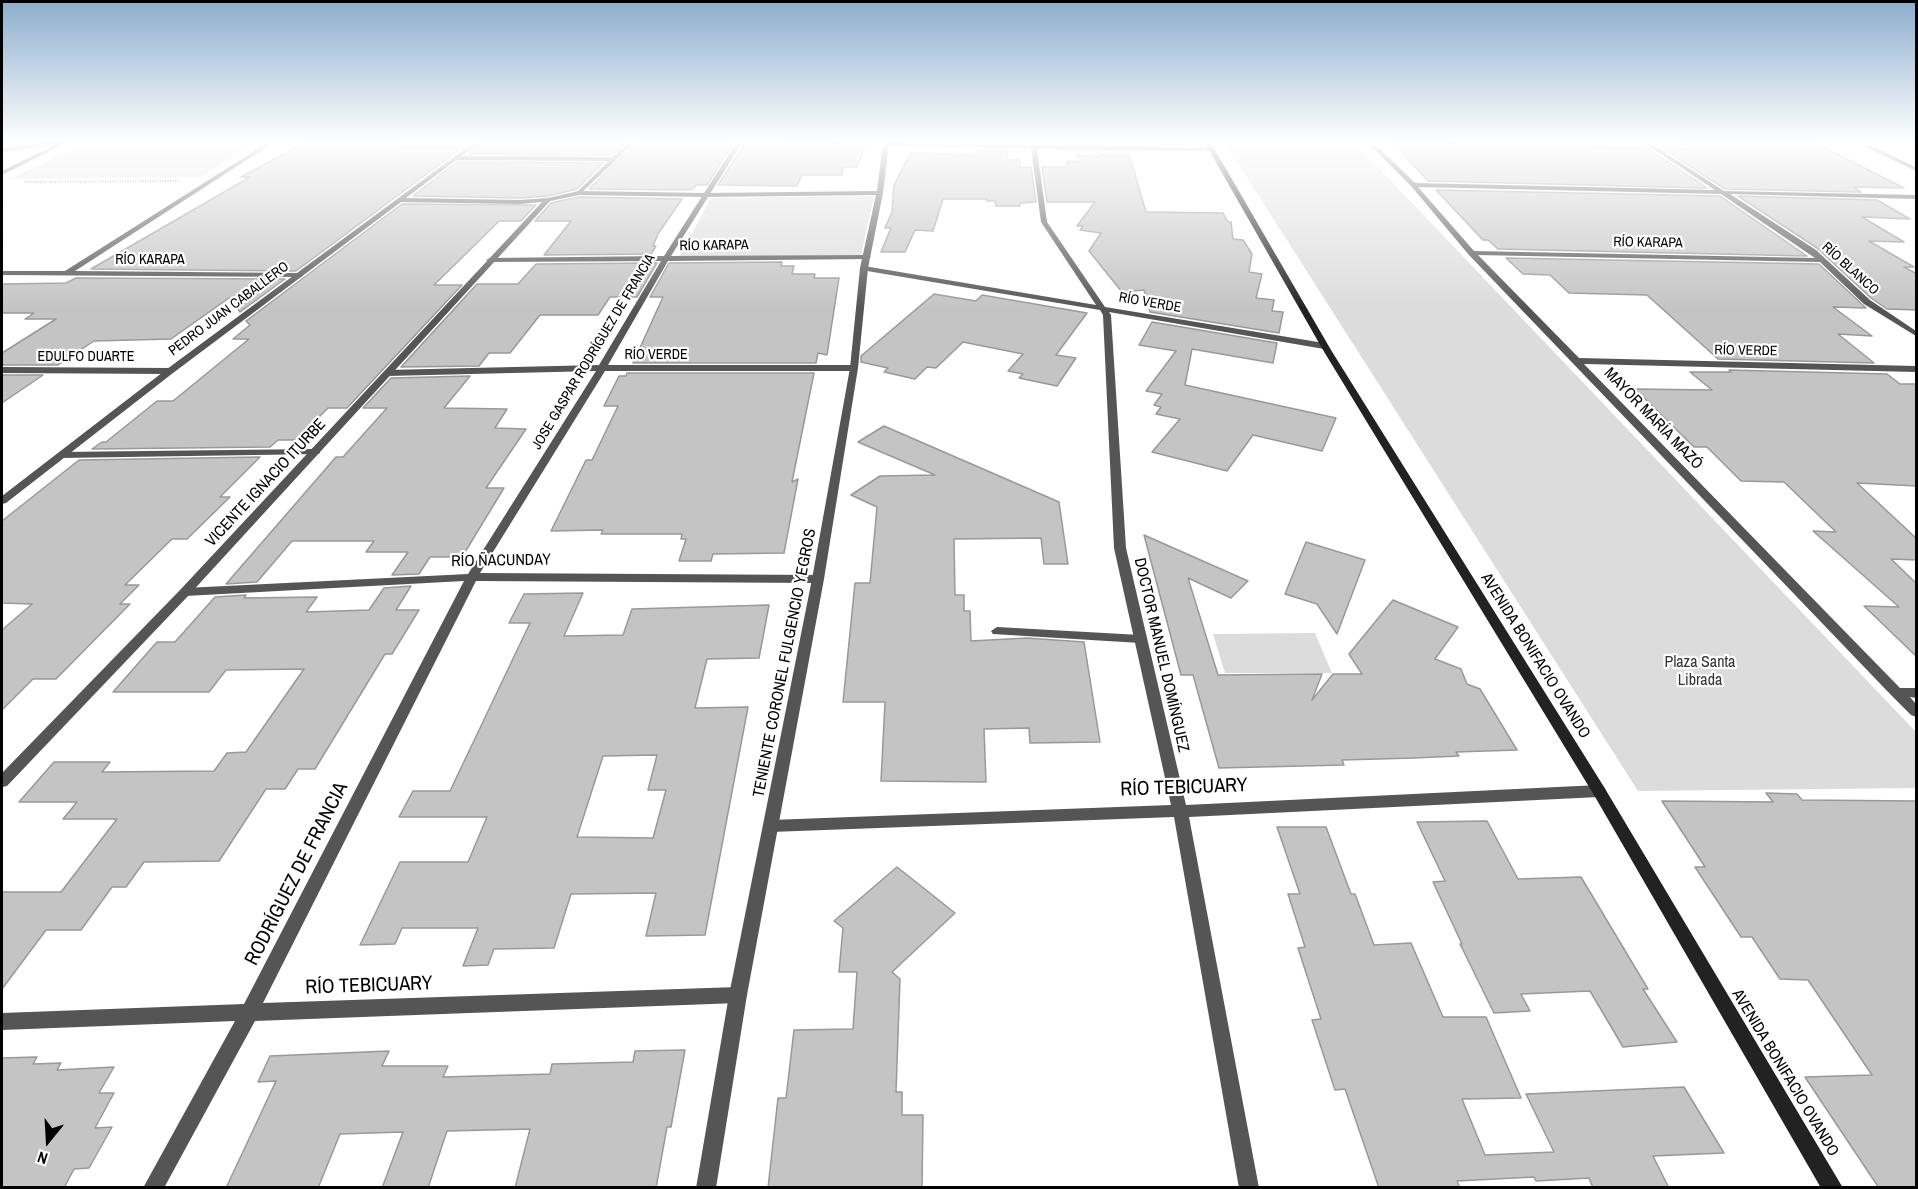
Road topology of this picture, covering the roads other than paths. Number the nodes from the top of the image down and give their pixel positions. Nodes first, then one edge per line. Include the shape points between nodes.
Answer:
1 (185, 198) edge
2 (555, 198) edge
3 (703, 198) edge
4 (879, 198) edge
5 (1041, 198) edge
6 (1240, 198) edge
7 (1425, 198) edge
8 (1729, 198) edge
9 (398, 200) joint
10 (548, 200) junction
11 (1472, 253) junction
12 (490, 260) junction
13 (665, 260) junction
14 (1823, 260) junction
15 (865, 263) junction
16 (2, 273) edge
17 (66, 273) junction
18 (299, 275) junction
19 (1103, 308) junction
20 (1917, 334) edge
21 (1324, 346) junction
22 (1576, 361) junction
23 (602, 368) junction
24 (854, 368) junction
25 (1917, 369) edge
26 (2, 370) edge
27 (170, 371) junction
28 (387, 373) junction
29 (315, 452) junction
30 (61, 455) junction
31 (2, 501) edge
32 (472, 577) junction
33 (818, 579) junction
34 (185, 592) junction
35 (997, 631) dead end
36 (1140, 639) junction
37 (1896, 692) junction
38 (1917, 693) edge
39 (1917, 712) edge
40 (2, 782) edge
41 (1599, 791) junction
42 (1180, 811) junction
43 (771, 826) junction
44 (738, 995) junction
45 (249, 1013) junction
46 (2, 1021) edge
47 (153, 1188) edge
48 (706, 1188) edge
49 (1249, 1188) edge
50 (1833, 1188) edge

1 - 17 street
2 - 10 street
3 - 13 street, JOSE GASPAR RODRÍGUEZ DE FRANCIA
4 - 15 street, TENIENTE CORONEL FULGENCIO YEGROS
5 - 19 street, DOCTOR MANUEL DOMÍNGUEZ via 1044,222
6 - 21 main road, AVENIDA BONIFACIO OVANDO
7 - 11 street, MAYOR MARÍA MAZÓ
8 - 14 street, RÍO BLANCO
9 - 10 street
9 - 18 street, PEDRO JUAN CABALLERO
10 - 12 street, VICENTE IGNACIO ITURBE
11 - 14 street, RÍO KARAPA
11 - 22 street, MAYOR MARÍA MAZÓ
12 - 13 street, RÍO KARAPA
12 - 28 street, VICENTE IGNACIO ITURBE
13 - 15 street, RÍO KARAPA
13 - 23 street, JOSE GASPAR RODRÍGUEZ DE FRANCIA
14 - 20 street, RÍO BLANCO via 1867,302
15 - 19 street, RÍO VERDE
15 - 24 street, TENIENTE CORONEL FULGENCIO YEGROS
16 - 17 street, RÍO KARAPA
17 - 18 street, RÍO KARAPA
18 - 27 street, PEDRO JUAN CABALLERO
19 - 21 street, RÍO VERDE
19 - 36 street, DOCTOR MANUEL DOMÍNGUEZ via 1107,318 1120,548
21 - 41 main road, AVENIDA BONIFACIO OVANDO
22 - 25 street, RÍO VERDE
22 - 37 street, MAYOR MARÍA MAZÓ
23 - 24 street, RÍO VERDE
23 - 28 street, RÍO VERDE
23 - 32 street, JOSE GASPAR RODRÍGUEZ DE FRANCIA
24 - 33 street, TENIENTE CORONEL FULGENCIO YEGROS
26 - 27 street, EDULFO DUARTE
27 - 30 street, PEDRO JUAN CABALLERO
28 - 29 street, VICENTE IGNACIO ITURBE
29 - 30 street
29 - 34 street, VICENTE IGNACIO ITURBE
30 - 31 street, PEDRO JUAN CABALLERO
32 - 33 street, RÍO ÑACUNDAY
32 - 34 street, RÍO ÑACUNDAY
32 - 45 street, RODRÍGUEZ DE FRANCIA
33 - 43 street, TENIENTE CORONEL FULGENCIO YEGROS
34 - 40 street, VICENTE IGNACIO ITURBE
35 - 36 street
36 - 42 street, DOCTOR MANUEL DOMÍNGUEZ
37 - 38 street
37 - 39 street, MAYOR MARÍA MAZÓ
41 - 42 street, RÍO TEBICUARY
41 - 50 main road, AVENIDA BONIFACIO OVANDO
42 - 43 street, RÍO TEBICUARY
42 - 49 street, DOCTOR MANUEL DOMÍNGUEZ
43 - 44 street, TENIENTE CORONEL FULGENCIO YEGROS
44 - 45 street, RÍO TEBICUARY
44 - 48 street, TENIENTE CORONEL FULGENCIO YEGROS
45 - 46 street, RÍO TEBICUARY
45 - 47 street, RODRÍGUEZ DE FRANCIA

